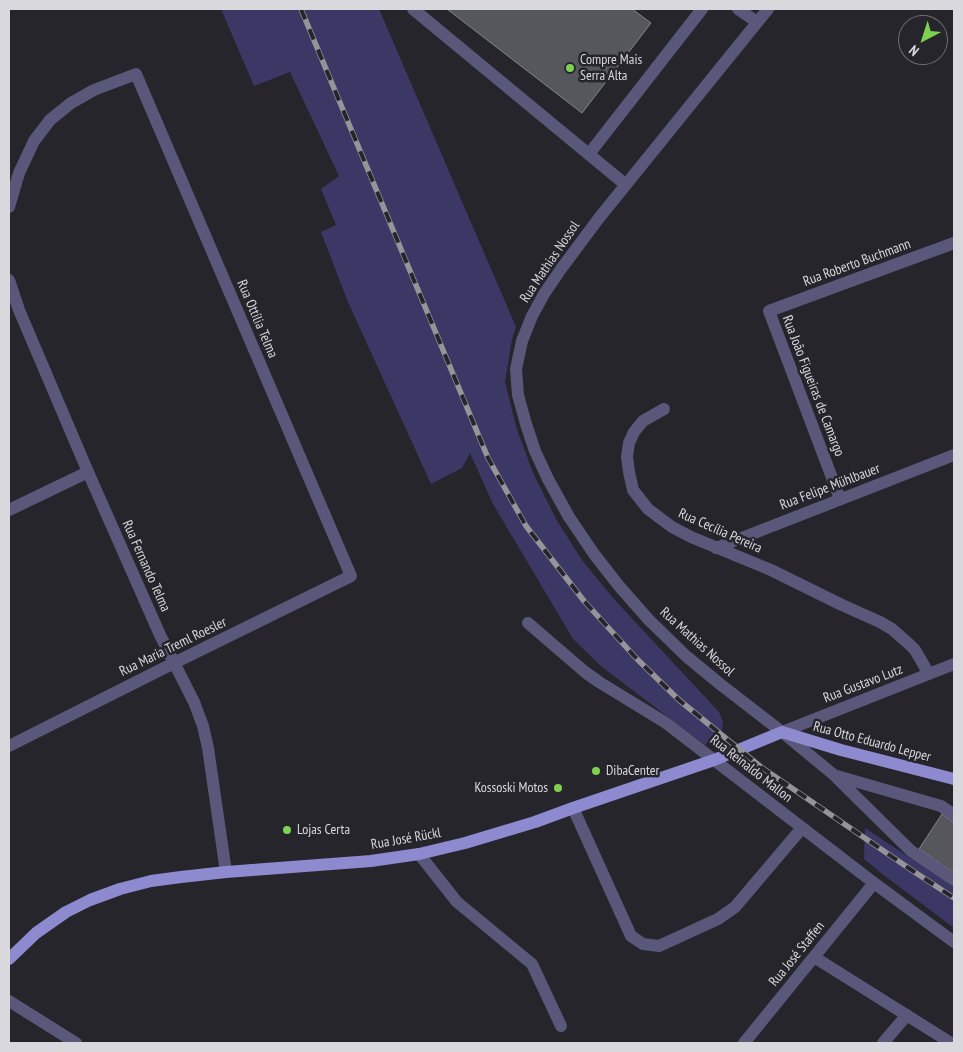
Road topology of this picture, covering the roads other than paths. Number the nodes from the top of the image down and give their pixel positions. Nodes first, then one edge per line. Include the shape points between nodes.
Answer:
1 (413, 9) edge
2 (702, 9) edge
3 (738, 9) edge
4 (768, 9) edge
5 (758, 22) junction
6 (589, 154) junction
7 (626, 185) junction
8 (9, 207) edge
9 (954, 243) edge
10 (9, 280) edge
11 (769, 311) joint
12 (664, 409) dead end
13 (954, 455) edge
14 (88, 472) junction
15 (840, 499) junction
16 (9, 510) edge
17 (716, 548) junction
18 (351, 576) joint
19 (528, 623) dead end
20 (174, 663) junction
21 (954, 664) edge
22 (929, 674) junction
23 (782, 732) junction
24 (9, 746) edge
25 (714, 760) junction
26 (834, 775) junction
27 (954, 779) edge
28 (572, 808) junction
29 (954, 815) edge
30 (802, 828) junction
31 (419, 854) junction
32 (226, 872) junction
33 (954, 880) edge
34 (874, 883) junction
35 (954, 942) edge
36 (814, 957) junction
37 (9, 959) edge
38 (9, 1001) edge
39 (907, 1016) junction
40 (561, 1026) dead end
41 (76, 1043) edge
42 (744, 1043) edge
43 (883, 1043) edge
44 (951, 1043) edge

1 - 6 street
2 - 6 street
3 - 5 street
4 - 5 street, Rua Mathias Nossol
5 - 7 street, Rua Mathias Nossol
6 - 7 street
7 - 23 street, Rua Mathias Nossol via 561,270 532,316 516,369 518,395 526,424 535,451 569,517 620,586 686,656
8 - 18 street, Rua Ottília Telma via 34,141 50,120 94,90 136,74
9 - 11 street, Rua Roberto Buchmann
10 - 14 street, Rua Fernando Telma
11 - 15 street, Rua João Figueiras de Camargo
12 - 17 street, Rua Cecília Pereira via 643,421 629,443 627,457 633,490 661,520
13 - 15 street, Rua Felipe Mühlbauer
14 - 16 street
14 - 20 street, Rua Fernando Telma
15 - 17 street, Rua Felipe Mühlbauer
17 - 22 street, Rua Cecília Pereira via 771,570 892,629 915,650
18 - 20 street, Rua Maria Treml Roesler
19 - 25 street, Rua Reinaldo Mallon via 585,672 666,723
20 - 24 street, Rua Maria Treml Roesler
20 - 32 street, Rua Fernando Telma via 204,726
21 - 22 street, Rua Gustavo Lutz
22 - 23 street, Rua Gustavo Lutz
23 - 25 main road, Rua José Rückl
23 - 26 street, Rua Mathias Nossol
23 - 27 main road, Rua Otto Eduardo Lepper
25 - 28 main road, Rua José Rückl
25 - 30 street, Rua Reinaldo Mallon
26 - 29 street via 941,806
26 - 33 street, Rua Mathias Nossol via 911,851
28 - 30 street via 631,936 643,944 659,946 718,919 734,907
28 - 31 main road, Rua José Rückl via 502,832
30 - 34 street, Rua Reinaldo Mallon
31 - 32 main road, Rua José Rückl via 371,861
31 - 40 street via 457,902 532,964
32 - 37 main road, Rua José Rückl via 151,881 120,888 90,900 36,933
34 - 35 street, Rua Reinaldo Mallon
34 - 36 street, Rua José Staffen
36 - 39 street
36 - 42 street, Rua José Staffen
38 - 41 street
39 - 43 street
39 - 44 street

